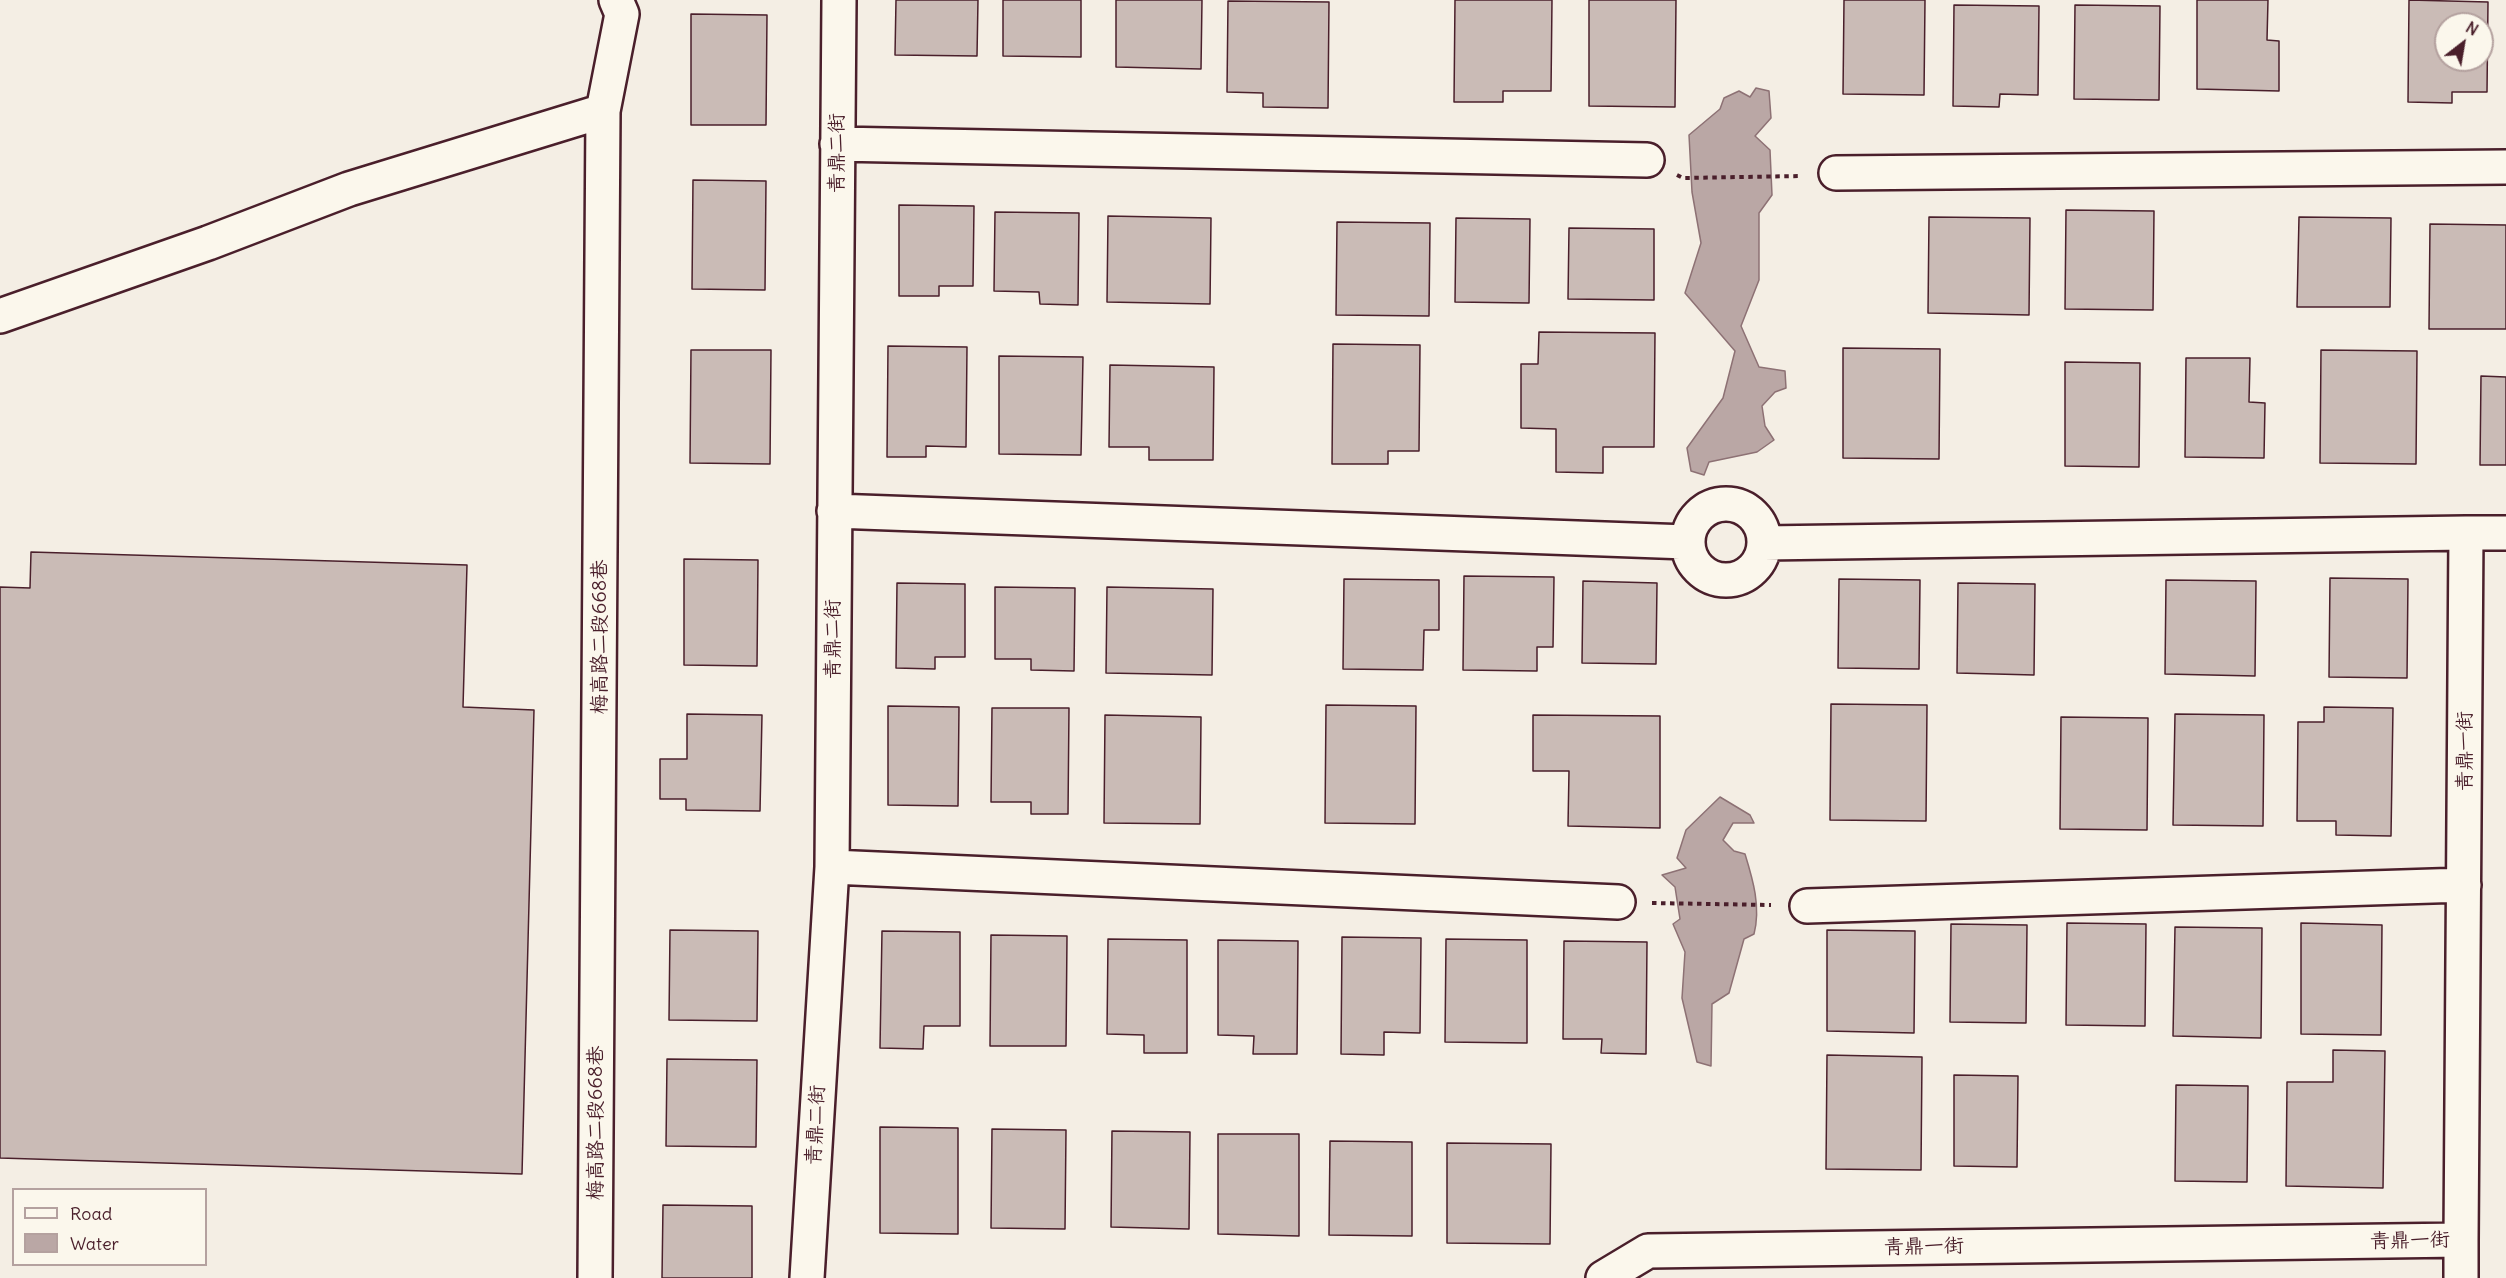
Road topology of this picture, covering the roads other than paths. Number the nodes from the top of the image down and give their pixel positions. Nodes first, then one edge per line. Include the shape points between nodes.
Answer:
1 (616, 0) edge
2 (839, 0) edge
3 (603, 111) junction
4 (837, 144) junction
5 (1647, 160) dead end
6 (2506, 167) edge
7 (1836, 173) dead end
8 (0, 316) edge
9 (834, 511) junction
10 (2466, 533) junction
11 (2506, 533) edge
12 (1687, 542) junction
13 (1764, 543) junction
14 (831, 867) junction
15 (2464, 885) junction
16 (1618, 902) dead end
17 (1807, 906) dead end
18 (2461, 1240) junction
19 (596, 1278) edge
20 (807, 1278) edge
21 (1603, 1278) edge
22 (2460, 1278) edge

1 - 3 street, 梅高路二段668巷 via 622,14
2 - 4 street, 青鼎二街
3 - 8 street via 349,189
3 - 19 street, 梅高路二段668巷
4 - 5 street
4 - 9 street, 青鼎二街
6 - 7 street
9 - 12 street
9 - 14 street, 青鼎二街
10 - 11 street
10 - 13 street
10 - 15 street, 青鼎一街
12 - 13 street via 1696,566 1719,579 1732,579 1755,567
12 - 13 street via 1695,519 1709,508 1726,503 1738,505 1757,520
14 - 16 street
14 - 20 street, 青鼎二街
15 - 17 street
15 - 18 street, 青鼎一街
18 - 21 street, 青鼎一街 via 1648,1251
18 - 22 street

